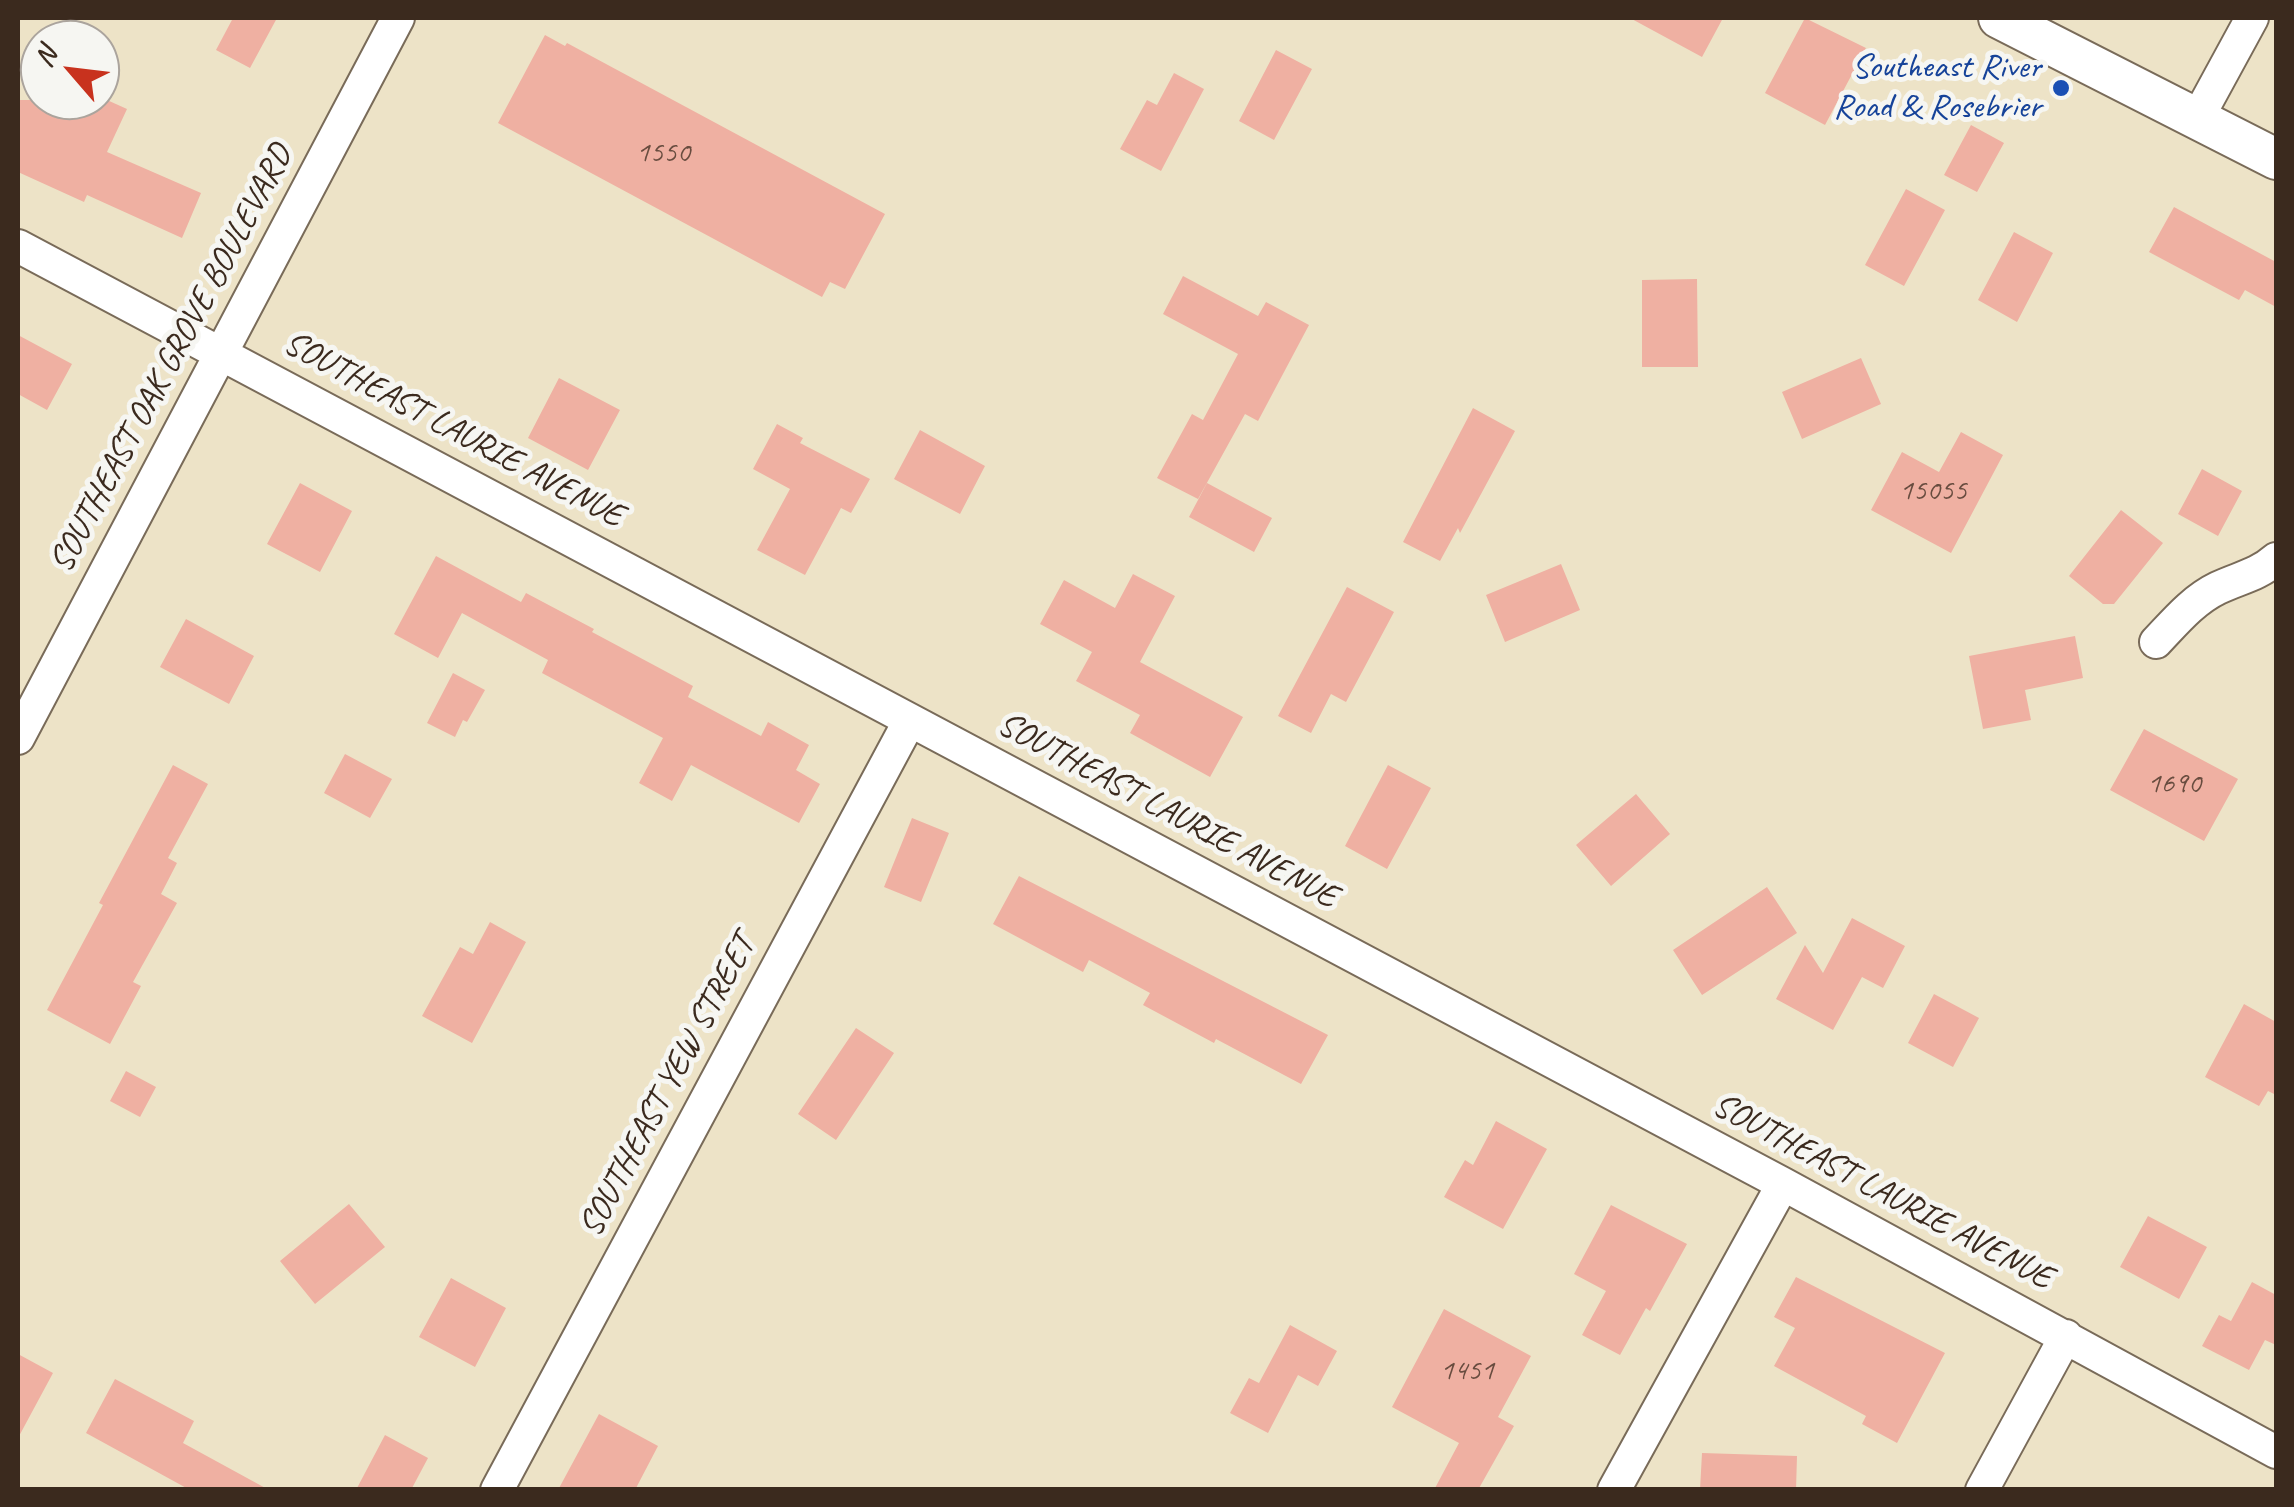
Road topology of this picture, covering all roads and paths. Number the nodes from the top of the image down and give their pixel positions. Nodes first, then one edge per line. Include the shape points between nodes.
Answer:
1 (398, 18) edge
2 (1999, 18) edge
3 (2252, 18) edge
4 (2197, 118) junction
5 (2276, 159) edge
6 (18, 246) edge
7 (222, 351) junction
8 (2276, 559) edge
9 (2156, 642) dead end
10 (910, 720) junction
11 (18, 738) edge
12 (1783, 1184) junction
13 (2066, 1336) junction
14 (2276, 1452) edge
15 (497, 1490) edge
16 (1614, 1490) edge
17 (1982, 1490) edge

1 - 7 street, SOUTHEAST OAK GROVE BOULEVARD
2 - 4 street
3 - 4 street
4 - 5 street
6 - 7 street, SOUTHEAST LAURIE AVENUE
7 - 10 street, SOUTHEAST LAURIE AVENUE
7 - 11 street, SOUTHEAST OAK GROVE BOULEVARD
8 - 9 street via 2202,598
10 - 12 street, SOUTHEAST LAURIE AVENUE
10 - 15 street, SOUTHEAST YEW STREET
12 - 13 street, SOUTHEAST LAURIE AVENUE
12 - 16 street
13 - 14 street, SOUTHEAST LAURIE AVENUE
13 - 17 street

